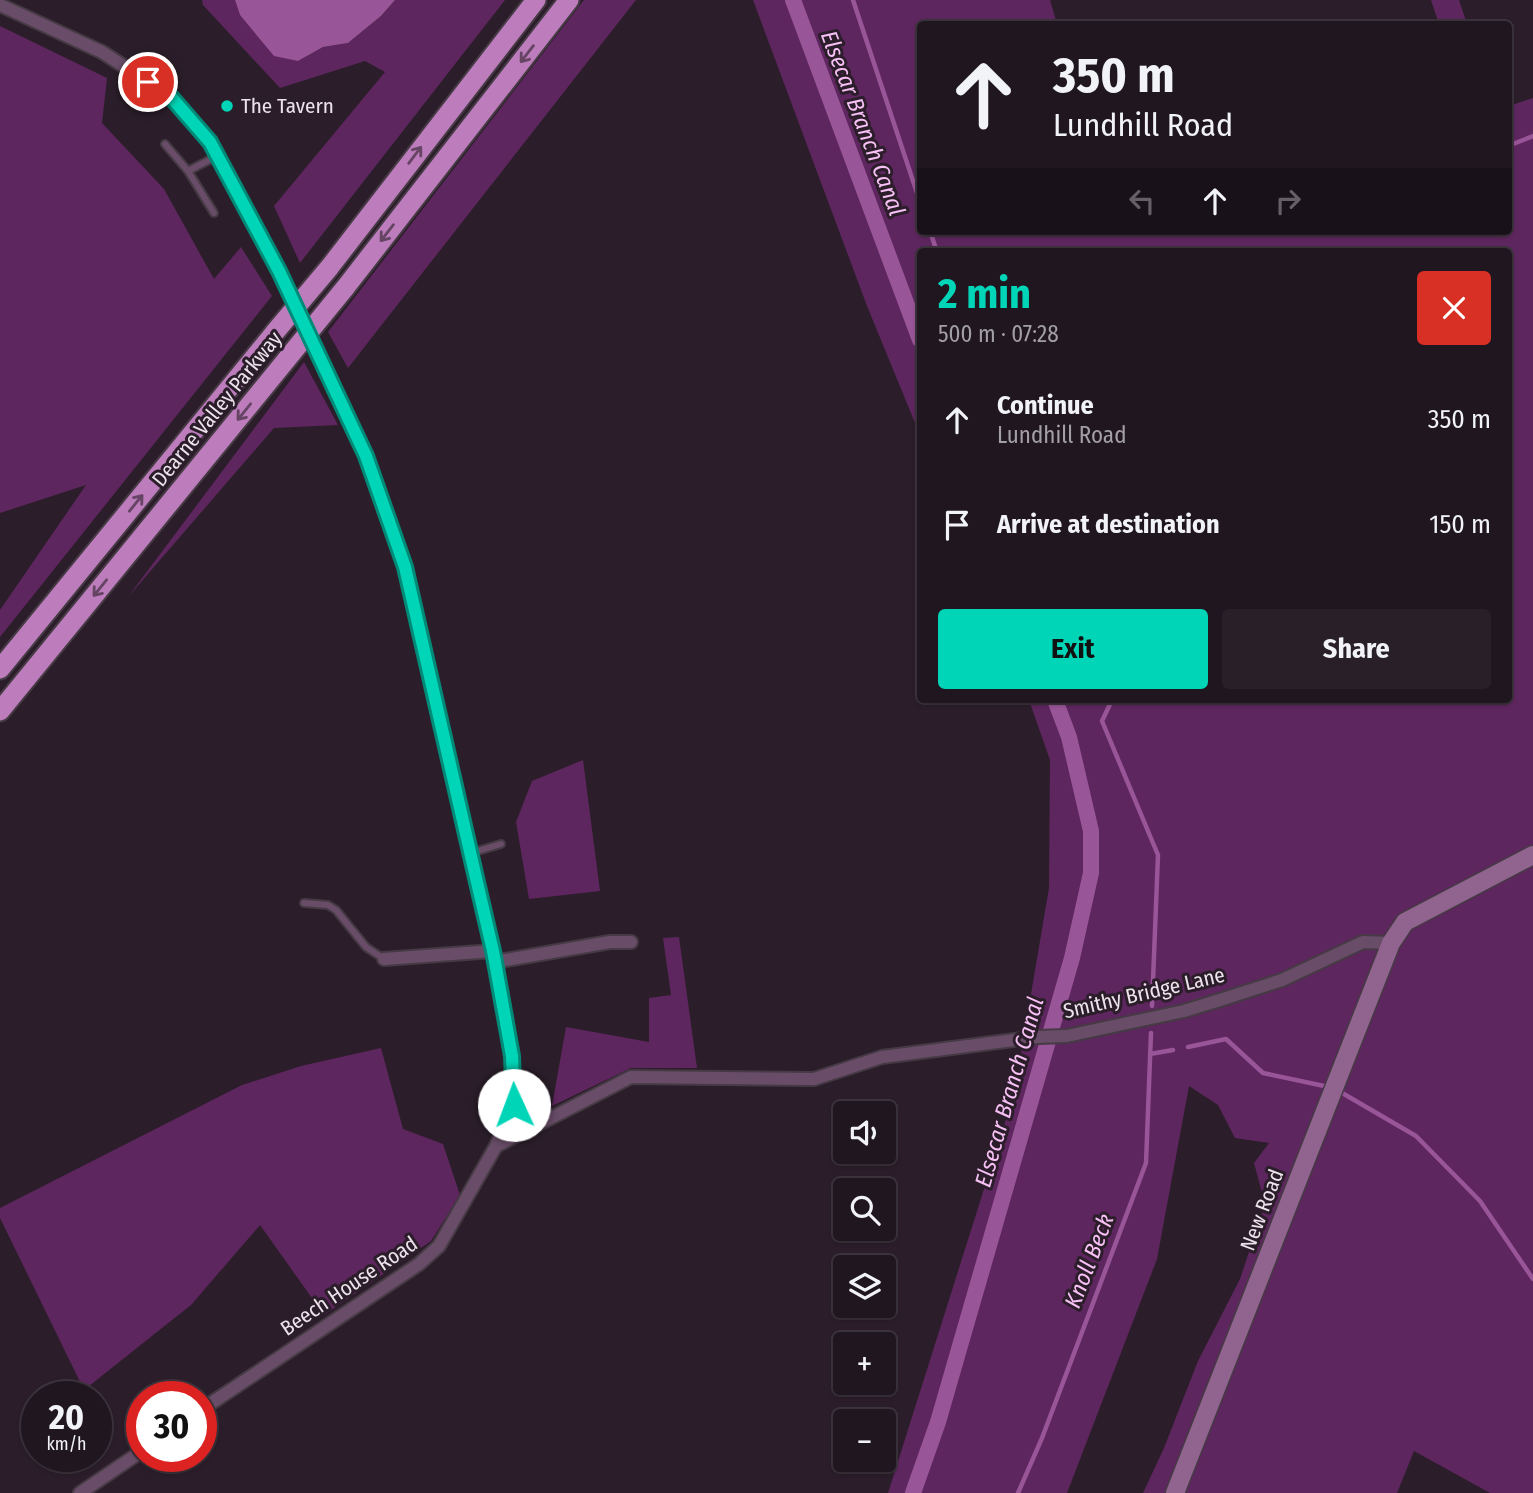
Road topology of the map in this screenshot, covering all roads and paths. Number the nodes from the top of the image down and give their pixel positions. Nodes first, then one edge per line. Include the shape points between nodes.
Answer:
1 (536, 0) edge
2 (569, 0) edge
3 (0, 5) edge
4 (165, 144) dead end
5 (217, 156) junction
6 (188, 171) junction
7 (214, 213) dead end
8 (0, 669) edge
9 (0, 710) edge
10 (501, 844) dead end
11 (471, 853) junction
12 (1533, 855) edge
13 (304, 903) dead end
14 (631, 942) dead end
15 (1391, 943) junction
16 (494, 957) junction
17 (384, 959) joint
18 (496, 1146) junction
19 (217, 1399) edge
20 (126, 1462) edge
21 (80, 1493) edge
22 (1175, 1493) edge

8 -> 1 highway, Dearne Valley Parkway, bridge via 329,268
2 -> 9 highway, Dearne Valley Parkway, bridge via 345,288
3 - 5 street, Beech House Road via 102,52 171,97
4 - 6 lane
5 - 6 lane
5 - 11 street, Beech House Road via 279,271 366,456 405,567
6 - 7 lane
10 - 11 lane
11 - 16 street, Beech House Road
12 - 15 main road via 1405,922
13 - 17 lane via 336,910 366,947
14 - 16 street
15 - 18 street, Smithy Bridge Lane via 1363,942 1282,979 1220,1000 1067,1036 882,1057 814,1079 631,1077
15 - 22 main road, New Road
16 - 17 street
16 - 18 street, Beech House Road via 512,1056 514,1105
18 - 19 street, Beech House Road via 439,1246
20 - 21 street

